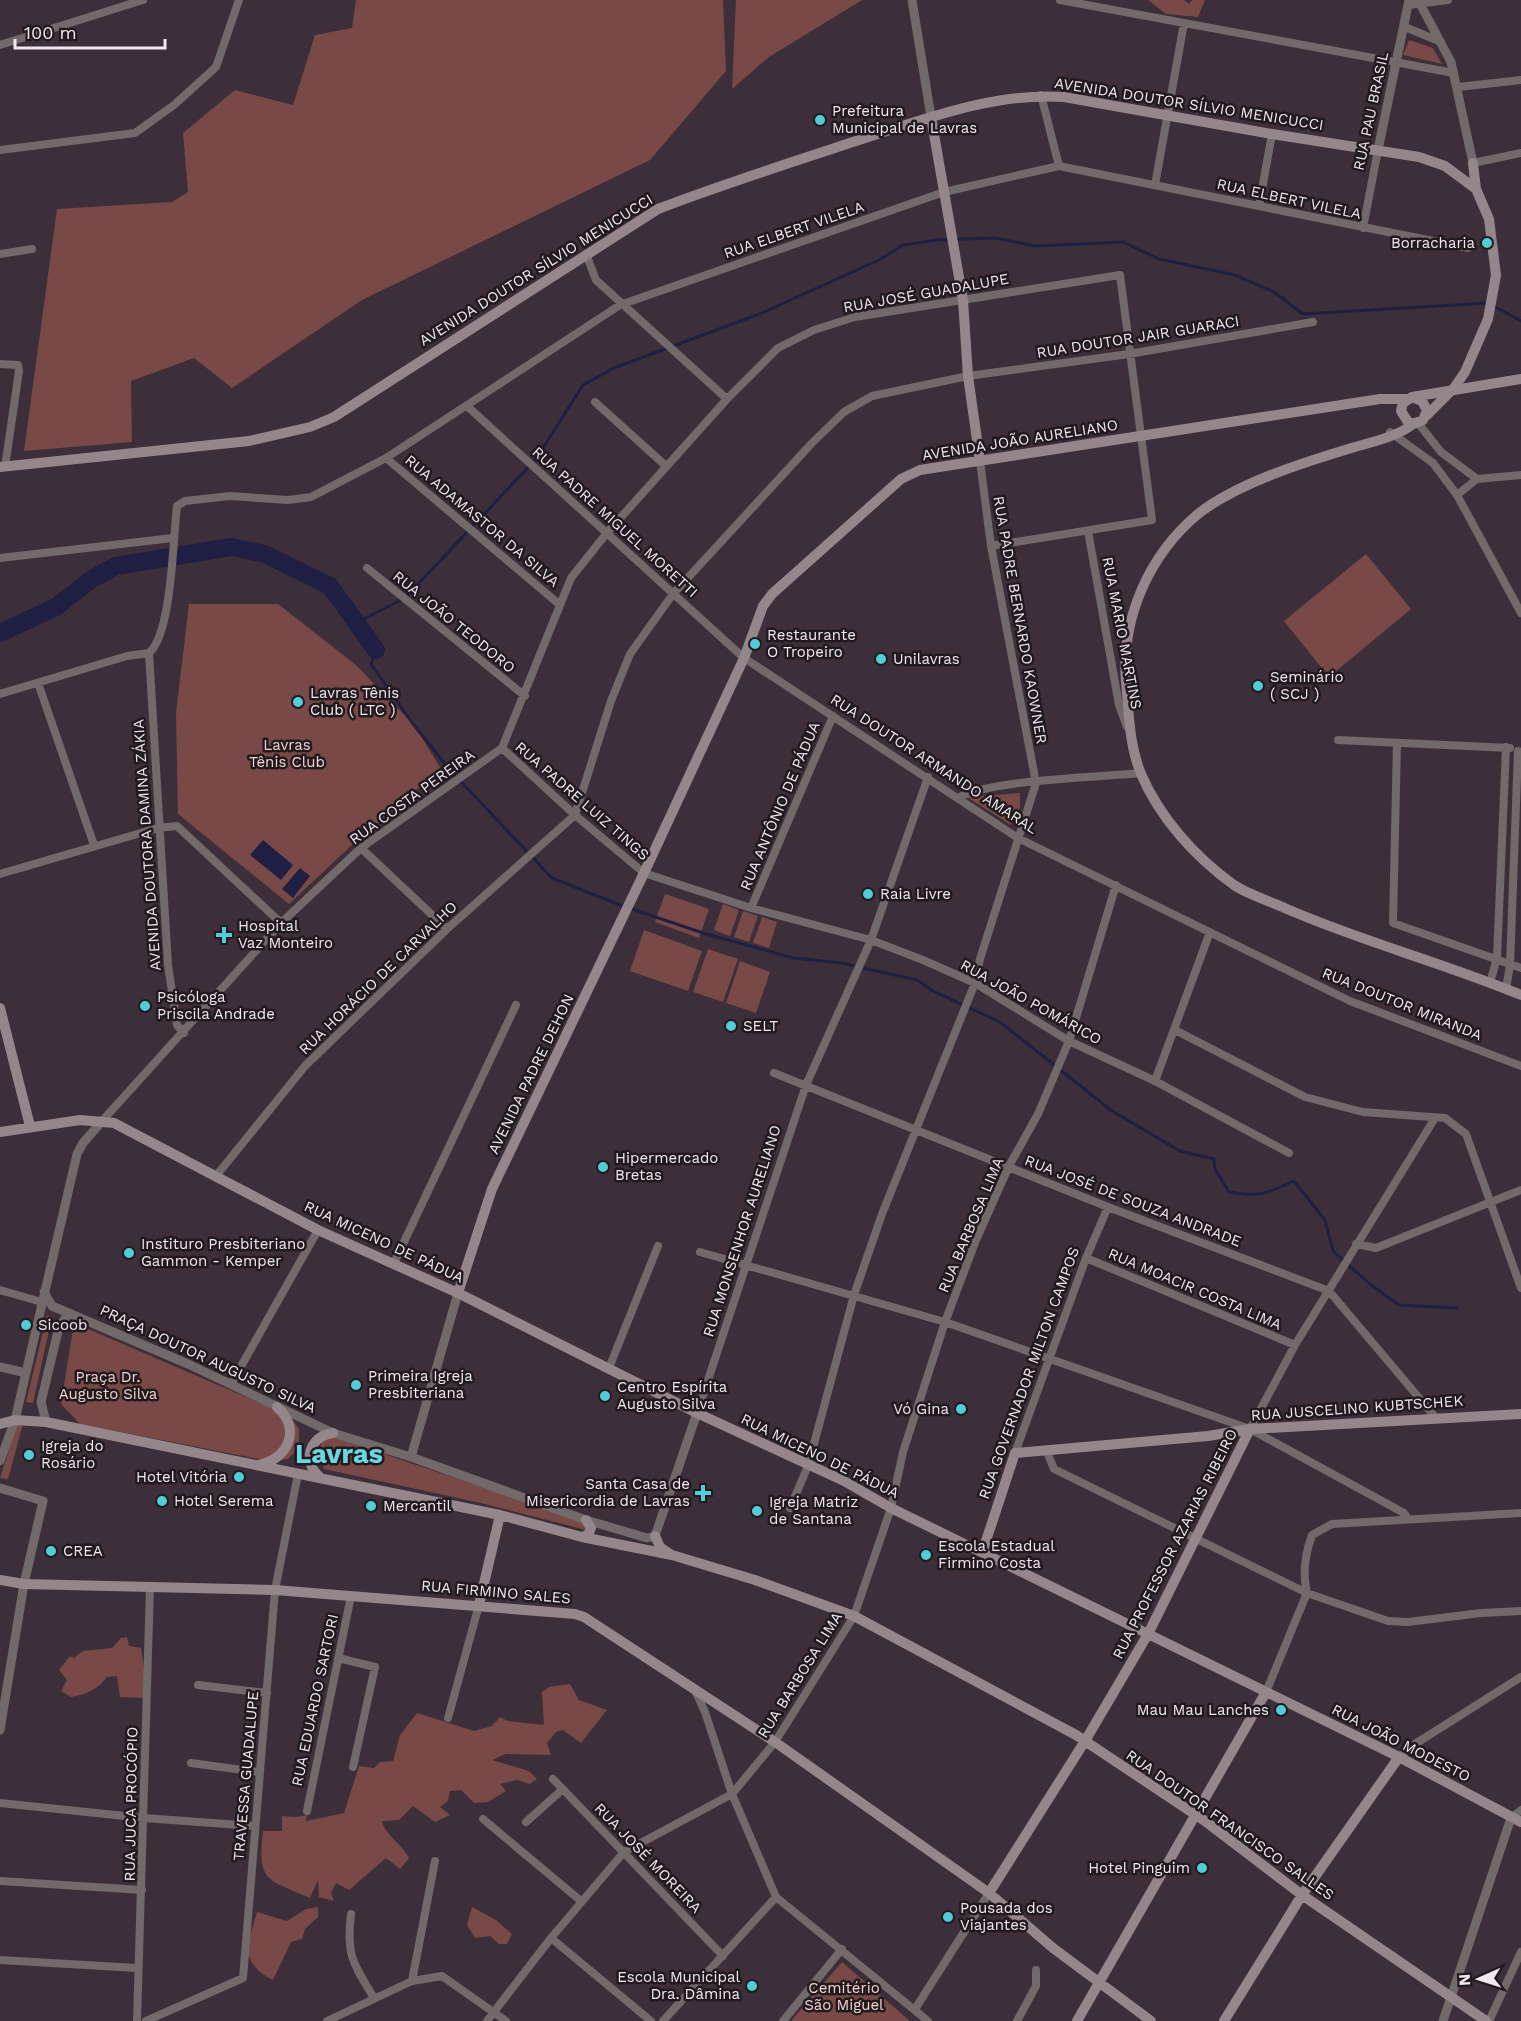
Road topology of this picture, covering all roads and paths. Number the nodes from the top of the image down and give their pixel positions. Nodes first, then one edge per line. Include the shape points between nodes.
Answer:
1 (143, 0) edge
2 (239, 0) edge
3 (912, 0) edge
4 (1060, 0) edge
5 (1448, 0) edge
6 (1419, 2) edge
7 (1408, 3) edge
8 (1184, 23) junction
9 (1405, 27) junction
10 (1441, 42) junction
11 (0, 45) edge
12 (1397, 61) junction
13 (1454, 72) junction
14 (1521, 80) edge
15 (1458, 87) junction
16 (1041, 95) junction
17 (1167, 113) junction
18 (931, 117) junction
19 (1272, 134) junction
20 (0, 150) edge
21 (1378, 150) junction
22 (1521, 153) edge
23 (1473, 164) junction
24 (1059, 166) junction
25 (1155, 185) junction
26 (1476, 189) junction
27 (944, 192) junction
28 (1259, 206) junction
29 (1363, 228) junction
30 (1468, 248) dead end
31 (32, 249) dead end
32 (0, 254) edge
33 (586, 254) junction
34 (963, 300) junction
35 (620, 305) junction
36 (1313, 322) dead end
37 (1129, 354) junction
38 (0, 364) edge
39 (968, 376) junction
40 (1521, 379) edge
41 (1454, 388) junction
42 (1409, 398) junction
43 (727, 399) junction
44 (1380, 399) junction
45 (595, 402) dead end
46 (467, 406) junction
47 (1402, 414) junction
48 (1419, 421) junction
49 (1389, 434) junction
50 (1140, 436) junction
51 (1441, 452) junction
52 (386, 458) junction
53 (980, 461) junction
54 (1433, 463) junction
55 (666, 466) junction
56 (3, 467) edge
57 (1521, 475) edge
58 (1477, 480) junction
59 (1457, 495) junction
60 (1089, 531) junction
61 (606, 534) junction
62 (173, 538) junction
63 (991, 546) junction
64 (0, 558) edge
65 (367, 568) dead end
66 (674, 594) junction
67 (560, 605) junction
68 (1521, 613) edge
69 (149, 652) junction
70 (744, 658) junction
71 (38, 683) junction
72 (0, 694) edge
73 (525, 696) junction
74 (833, 716) junction
75 (1131, 740) junction
76 (1338, 740) dead end
77 (1397, 743) junction
78 (1506, 747) junction
79 (502, 748) junction
80 (1519, 752) edge
81 (1141, 773) junction
82 (928, 777) junction
83 (1036, 783) junction
84 (1504, 792) junction
85 (1517, 793) junction
86 (958, 798) junction
87 (574, 815) junction
88 (158, 828) junction
89 (1503, 832) junction
90 (1515, 832) junction
91 (1018, 838) junction
92 (94, 845) junction
93 (361, 848) junction
94 (644, 873) junction
95 (0, 874) edge
96 (1500, 884) junction
97 (1513, 884) junction
98 (1116, 885) junction
99 (751, 908) junction
100 (282, 923) junction
101 (1498, 926) junction
102 (1512, 928) junction
103 (447, 929) junction
104 (1210, 932) junction
105 (871, 940) junction
106 (1497, 958) junction
107 (1510, 965) junction
108 (1521, 969) edge
109 (975, 983) junction
110 (1490, 983) junction
111 (1506, 988) junction
112 (1521, 994) edge
113 (516, 1005) dead end
114 (0, 1008) edge
115 (1175, 1030) junction
116 (184, 1033) junction
117 (1070, 1041) junction
118 (1521, 1065) edge
119 (774, 1072) dead end
120 (1155, 1081) junction
121 (807, 1086) junction
122 (1435, 1118) junction
123 (103, 1120) junction
124 (30, 1126) junction
125 (916, 1130) junction
126 (0, 1132) edge
127 (1289, 1153) dead end
128 (1009, 1166) junction
129 (216, 1176) junction
130 (1521, 1190) edge
131 (1489, 1202) junction
132 (1108, 1207) junction
133 (318, 1230) junction
134 (1356, 1244) junction
135 (658, 1246) dead end
136 (700, 1252) dead end
137 (1086, 1258) junction
138 (394, 1263) junction
139 (748, 1264) junction
140 (1521, 1288) edge
141 (0, 1290) edge
142 (1329, 1291) junction
143 (458, 1293) junction
144 (854, 1295) junction
145 (46, 1300) junction
146 (69, 1312) junction
147 (945, 1322) junction
148 (1295, 1345) junction
149 (1051, 1359) junction
150 (0, 1367) edge
151 (609, 1368) junction
152 (26, 1373) junction
153 (231, 1384) junction
154 (277, 1407) junction
155 (697, 1413) junction
156 (1521, 1414) edge
157 (1210, 1416) junction
158 (1436, 1418) junction
159 (15, 1420) junction
160 (46, 1422) junction
161 (0, 1424) edge
162 (1284, 1427) junction
163 (1250, 1429) junction
164 (333, 1433) junction
165 (1208, 1436) junction
166 (1280, 1446) junction
167 (1047, 1452) junction
168 (1015, 1453) junction
169 (411, 1456) junction
170 (0, 1461) edge
171 (256, 1466) junction
172 (808, 1466) junction
173 (297, 1474) junction
174 (323, 1479) junction
175 (0, 1488) edge
176 (790, 1508) dead end
177 (891, 1508) junction
178 (1521, 1513) edge
179 (500, 1515) junction
180 (1408, 1519) junction
181 (586, 1520) junction
182 (655, 1536) junction
183 (582, 1537) junction
184 (1195, 1538) junction
185 (983, 1551) junction
186 (672, 1555) junction
187 (0, 1580) edge
188 (24, 1584) junction
189 (150, 1587) junction
190 (275, 1590) junction
191 (1307, 1593) junction
192 (351, 1596) junction
193 (479, 1605) junction
194 (1521, 1611) edge
195 (854, 1616) junction
196 (1148, 1634) junction
197 (338, 1658) junction
198 (1521, 1677) edge
199 (198, 1684) dead end
200 (693, 1687) junction
201 (1266, 1692) junction
202 (267, 1693) junction
203 (716, 1702) junction
204 (705, 1712) junction
205 (448, 1718) dead end
206 (0, 1730) edge
207 (1085, 1741) junction
208 (775, 1742) junction
209 (1399, 1757) junction
210 (190, 1763) dead end
211 (353, 1767) dead end
212 (258, 1772) junction
213 (553, 1779) dead end
214 (563, 1789) junction
215 (732, 1794) junction
216 (0, 1803) edge
217 (1521, 1810) edge
218 (307, 1811) dead end
219 (1194, 1814) junction
220 (144, 1818) junction
221 (483, 1819) dead end
222 (1516, 1820) edge
223 (526, 1822) dead end
224 (254, 1826) junction
225 (624, 1852) junction
226 (435, 1862) dead end
227 (0, 1881) edge
228 (142, 1890) junction
229 (989, 1893) junction
230 (1302, 1895) junction
231 (776, 1897) junction
232 (581, 1901) junction
233 (351, 1914) dead end
234 (551, 1938) junction
235 (842, 1950) junction
236 (1521, 1952) edge
237 (723, 1956) junction
238 (0, 1960) edge
239 (137, 1968) junction
240 (1036, 1971) dead end
241 (412, 1981) junction
242 (1099, 1983) junction
243 (374, 1998) junction
244 (1451, 1999) junction
245 (915, 2009) junction
246 (494, 2011) junction
247 (137, 2021) edge
248 (146, 2021) edge
249 (327, 2021) edge
250 (487, 2021) edge
251 (506, 2021) edge
252 (651, 2021) edge
253 (663, 2021) edge
254 (783, 2021) edge
255 (928, 2021) edge
256 (1017, 2021) edge
257 (1077, 2021) edge
258 (1152, 2021) edge
259 (1224, 2021) edge
260 (1443, 2021) edge
261 (1488, 2021) edge

1 - 11 street
2 - 20 street via 216,67 135,133
3 - 18 street
4 - 8 street
5 - 6 street
6 - 7 street
6 - 10 street
7 - 9 street, RUA PAU BRASIL
8 - 12 street
8 - 17 street
9 - 10 street
9 - 12 street, RUA PAU BRASIL
10 - 13 street
12 - 13 street
12 - 21 street, RUA PAU BRASIL
13 - 15 street
14 - 15 street
15 - 23 street
16 - 17 main road, AVENIDA DOUTOR SÍLVIO MENICUCCI
16 - 18 main road, AVENIDA DOUTOR SÍLVIO MENICUCCI
16 - 24 street
17 - 19 main road, AVENIDA DOUTOR SÍLVIO MENICUCCI
17 - 25 street
18 - 27 main road
18 - 33 main road, AVENIDA DOUTOR SÍLVIO MENICUCCI via 717,186 668,206
19 - 21 main road, AVENIDA DOUTOR SÍLVIO MENICUCCI
19 - 28 street
21 - 26 main road, AVENIDA DOUTOR SÍLVIO MENICUCCI via 1438,162
21 - 29 street, RUA PAU BRASIL
22 - 23 street
23 - 26 main road
24 - 25 street, RUA ELBERT VILELA
24 - 27 street, RUA ELBERT VILELA
25 - 28 street, RUA ELBERT VILELA
26 - 41 main road via 1489,219 1496,275 1488,319 1466,372
27 - 34 main road
27 - 35 street, RUA ELBERT VILELA
28 - 29 street, RUA ELBERT VILELA
29 - 30 street, RUA ELBERT VILELA
31 - 32 street
33 - 35 street via 596,280
33 - 56 main road, AVENIDA DOUTOR SÍLVIO MENICUCCI via 334,417 310,427 249,441
34 - 37 street, RUA JOSÉ GUADALUPE via 1120,275
34 - 39 main road
34 - 43 street, RUA JOSÉ GUADALUPE via 855,317 814,330 778,348
35 - 43 street
35 - 46 street, RUA ELBERT VILELA
36 - 37 street, RUA DOUTOR JAIR GUARACI
37 - 39 street, RUA DOUTOR JAIR GUARACI
37 - 50 street
38 - 56 street via 18,365 20,371
39 - 53 main road
39 - 66 street, RUA DOUTOR JAIR GUARACI via 872,396 844,412
40 - 41 main road, AVENIDA JOÃO AURELIANO
41 - 42 main road, AVENIDA JOÃO AURELIANO
41 - 48 main road
42 - 44 main road, AVENIDA JOÃO AURELIANO
42 - 47 main road
42 - 48 main road via 1422,400 1425,405
43 - 55 street, RUA JOSÉ GUADALUPE
44 - 47 main road
44 - 50 main road, AVENIDA JOÃO AURELIANO
45 - 55 street
46 - 52 street, RUA ELBERT VILELA
46 - 61 street, RUA PADRE MIGUEL MORETTI
47 - 48 main road
47 - 49 main road
48 - 49 main road
48 - 51 street
49 - 54 street
49 - 75 main road via 1235,491 1199,513 1172,540 1150,570 1127,639
50 - 53 main road, AVENIDA JOÃO AURELIANO
50 - 60 street via 1152,520
51 - 54 street
51 - 58 street
52 - 62 street, RUA ELBERT VILELA via 311,497 288,500 230,496 184,501 177,506
52 - 67 street, RUA ADAMASTOR DA SILVA
53 - 63 street, RUA PADRE BERNARDO KAOWNER
53 - 70 main road, AVENIDA JOÃO AURELIANO via 920,470 901,479 772,594 763,606
54 - 59 street
55 - 61 street, RUA JOSÉ GUADALUPE
57 - 58 street
58 - 59 street
59 - 68 street
60 - 63 street
60 - 75 street, RUA MARIO MARTINS via 1119,705
61 - 66 street, RUA PADRE MIGUEL MORETTI
61 - 67 street, RUA JOSÉ GUADALUPE via 571,578
62 - 64 street
62 - 69 street via 162,636
63 - 83 street, RUA PADRE BERNARDO KAOWNER
65 - 73 street, RUA JOÃO TEODORO
66 - 70 street, RUA PADRE MIGUEL MORETTI
66 - 87 street, RUA DOUTOR JAIR GUARACI via 630,654
67 - 73 street, RUA JOSÉ GUADALUPE
69 - 71 street
69 - 88 street, AVENIDA DOUTORA DAMINA ZÁKIA
70 - 74 street, RUA DOUTOR ARMANDO AMARAL
70 - 94 main road, AVENIDA JOÃO AURELIANO
71 - 72 street
71 - 92 street
73 - 79 street
74 - 82 street, RUA DOUTOR ARMANDO AMARAL
74 - 99 street, RUA ANTÔNIO DE PÁDUA
75 - 81 main road
76 - 77 street
77 - 78 street
77 - 106 street via 1393,922
78 - 80 street
78 - 84 street
79 - 87 street, RUA PADRE LUIZ TINGS
79 - 93 street, RUA COSTA PEREIRA
80 - 85 street
81 - 83 street
81 - 110 main road via 1171,824 1198,857 1236,886 1308,918
82 - 86 street, RUA DOUTOR ARMANDO AMARAL
82 - 105 street, RUA MONSENHOR AURELIANO
83 - 86 street via 969,792
83 - 91 street
84 - 85 street
84 - 89 street
85 - 90 street
86 - 91 street, RUA DOUTOR ARMANDO AMARAL
87 - 94 street, RUA PADRE LUIZ TINGS
87 - 103 street, RUA HORÁCIO DE CARVALHO
88 - 92 street
88 - 100 street via 177,826
88 - 116 street, AVENIDA DOUTORA DAMINA ZÁKIA via 168,965 177,1024
89 - 90 street
89 - 96 street
90 - 97 street
91 - 98 street, RUA DOUTOR ARMANDO AMARAL
91 - 109 street
92 - 95 street
93 - 100 street, RUA COSTA PEREIRA
93 - 103 street
94 - 99 street, RUA JOÃO POMÁRICO
94 - 143 main road, AVENIDA PADRE DEHON via 492,1189
96 - 97 street
96 - 101 street
97 - 102 street
98 - 104 street, RUA DOUTOR ARMANDO AMARAL
98 - 117 street, RUA BARBOSA LIMA
99 - 105 street, RUA JOÃO POMÁRICO
100 - 116 street, RUA COSTA PEREIRA
101 - 102 street
101 - 106 street
102 - 107 street
103 - 129 street, RUA HORÁCIO DE CARVALHO via 305,1066
104 - 115 street
104 - 118 street, RUA DOUTOR MIRANDA via 1350,1001
105 - 109 street, RUA JOÃO POMÁRICO
105 - 121 street, RUA MONSENHOR AURELIANO
106 - 107 street
106 - 110 street
107 - 108 street
107 - 111 street
109 - 117 street, RUA JOÃO POMÁRICO
109 - 125 street
110 - 111 main road
111 - 112 main road
113 - 138 street
114 - 124 main road
115 - 120 street
115 - 122 street via 1305,1097 1363,1112
116 - 123 street, RUA COSTA PEREIRA
117 - 120 street, RUA JOÃO POMÁRICO
117 - 128 street, RUA BARBOSA LIMA via 1038,1114
119 - 121 street, RUA JOSÉ DE SOUZA ANDRADE
120 - 127 street, RUA JOÃO POMÁRICO
121 - 125 street, RUA JOSÉ DE SOUZA ANDRADE
121 - 139 street, RUA MONSENHOR AURELIANO
122 - 131 street via 1445,1118 1466,1134
122 - 134 street, RUA PROFESSOR AZARIAS RIBEIRO
123 - 124 main road
123 - 129 main road, RUA MICENO DE PÁDUA
123 - 145 street via 77,1154
124 - 126 main road
125 - 128 street, RUA JOSÉ DE SOUZA ANDRADE
125 - 144 street
128 - 132 street, RUA JOSÉ DE SOUZA ANDRADE
128 - 147 street, RUA BARBOSA LIMA
129 - 133 main road, RUA MICENO DE PÁDUA
130 - 131 street
131 - 134 street via 1376,1248
131 - 140 street
132 - 137 street, RUA GOVERNADOR MILTON CAMPOS
132 - 142 street, RUA JOSÉ DE SOUZA ANDRADE
133 - 138 main road, RUA MICENO DE PÁDUA
133 - 153 street
134 - 142 street, RUA PROFESSOR AZARIAS RIBEIRO
135 - 151 street
136 - 139 street
137 - 148 street, RUA MOACIR COSTA LIMA
137 - 149 street, RUA GOVERNADOR MILTON CAMPOS
138 - 143 main road, RUA MICENO DE PÁDUA
139 - 144 street
139 - 155 street, RUA MONSENHOR AURELIANO
141 - 145 street
142 - 148 street, RUA PROFESSOR AZARIAS RIBEIRO
142 - 158 street, RUA JOSÉ DE SOUZA ANDRADE
143 - 151 main road, RUA MICENO DE PÁDUA
143 - 169 street
144 - 147 street
144 - 172 street
145 - 146 street, PRAÇA DOUTOR AUGUSTO SILVA
145 - 152 street
146 - 153 street, PRAÇA DOUTOR AUGUSTO SILVA
146 - 160 street via 59,1327 41,1402
147 - 149 street
147 - 177 street, RUA BARBOSA LIMA via 903,1452
148 - 163 street, RUA PROFESSOR AZARIAS RIBEIRO
149 - 157 street
149 - 168 street, RUA GOVERNADOR MILTON CAMPOS
150 - 152 street
151 - 155 main road, RUA MICENO DE PÁDUA
152 - 159 street
153 - 154 street, PRAÇA DOUTOR AUGUSTO SILVA
154 - 164 street, PRAÇA DOUTOR AUGUSTO SILVA
154 - 171 main road via 290,1427 289,1442 275,1461
155 - 172 main road, RUA MICENO DE PÁDUA
155 - 182 street, RUA MONSENHOR AURELIANO
156 - 158 main road, RUA JUSCELINO KUBTSCHEK
157 - 163 street
157 - 165 street via 1215,1430
158 - 162 main road, RUA JUSCELINO KUBTSCHEK
159 - 160 main road
159 - 161 main road
159 - 170 street
160 - 171 main road
162 - 163 main road, RUA JUSCELINO KUBTSCHEK
162 - 166 street via 1277,1438
163 - 165 main road, RUA JUSCELINO KUBTSCHEK
163 - 166 street
163 - 184 main road, RUA PROFESSOR AZARIAS RIBEIRO
164 - 169 street, PRAÇA DOUTOR AUGUSTO SILVA
164 - 174 main road via 316,1440 310,1452 310,1465
165 - 167 main road, RUA JUSCELINO KUBTSCHEK
166 - 180 street via 1404,1513
167 - 168 main road, RUA JUSCELINO KUBTSCHEK
167 - 184 street via 1054,1469
168 - 185 main road, RUA GOVERNADOR MILTON CAMPOS
169 - 181 street, PRAÇA DOUTOR AUGUSTO SILVA
171 - 173 main road
172 - 176 street
172 - 177 main road, RUA MICENO DE PÁDUA
173 - 174 main road, RUA DOUTOR FRANCISCO SALLES
173 - 190 street, TRAVESSA GUADALUPE
174 - 179 main road, RUA DOUTOR FRANCISCO SALLES
175 - 188 street via 43,1501
177 - 185 main road, RUA MICENO DE PÁDUA
177 - 195 street, RUA BARBOSA LIMA
178 - 180 street
179 - 183 main road, RUA DOUTOR FRANCISCO SALLES
179 - 193 main road
180 - 191 street via 1332,1524 1312,1535 1306,1553
181 - 182 street, PRAÇA DOUTOR AUGUSTO SILVA via 647,1538
181 - 183 main road via 591,1528
182 - 186 main road
183 - 186 main road, RUA DOUTOR FRANCISCO SALLES
184 - 191 street
184 - 196 main road, RUA PROFESSOR AZARIAS RIBEIRO
185 - 196 main road, RUA MICENO DE PÁDUA
186 - 195 main road, RUA DOUTOR FRANCISCO SALLES
187 - 188 main road, RUA FIRMINO SALES
188 - 189 main road, RUA FIRMINO SALES
188 - 206 street
189 - 190 main road, RUA FIRMINO SALES
189 - 220 street, RUA JUCA PROCÓPIO
190 - 192 main road, RUA FIRMINO SALES
190 - 202 street, TRAVESSA GUADALUPE
191 - 194 street via 1388,1621
191 - 201 street
192 - 193 main road, RUA FIRMINO SALES
192 - 197 street, RUA EDUARDO SARTORI
193 - 200 main road, RUA FIRMINO SALES via 584,1617
193 - 205 street
195 - 207 main road, RUA DOUTOR FRANCISCO SALLES
195 - 208 street, RUA BARBOSA LIMA
196 - 201 main road, RUA MICENO DE PÁDUA
196 - 207 main road, RUA PROFESSOR AZARIAS RIBEIRO
197 - 211 street via 375,1667
197 - 218 street, RUA EDUARDO SARTORI
198 - 209 street
199 - 202 street
200 - 203 main road, RUA FIRMINO SALES
200 - 204 street
201 - 209 main road, RUA JOÃO MODESTO
201 - 219 main road
202 - 212 street, TRAVESSA GUADALUPE
203 - 204 street via 708,1705
203 - 208 main road, RUA FIRMINO SALES
204 - 215 street
207 - 219 main road, RUA DOUTOR FRANCISCO SALLES
207 - 229 main road, RUA PROFESSOR AZARIAS RIBEIRO
208 - 215 street, RUA BARBOSA LIMA
208 - 229 main road, RUA FIRMINO SALES
209 - 222 main road, RUA JOÃO MODESTO
209 - 230 main road
210 - 212 street
212 - 224 street, TRAVESSA GUADALUPE
213 - 214 street, RUA JOSÉ MOREIRA
214 - 223 street
214 - 225 street, RUA JOSÉ MOREIRA
215 - 225 street, RUA BARBOSA LIMA
215 - 231 street
216 - 220 street
217 - 222 street
219 - 230 main road, RUA DOUTOR FRANCISCO SALLES
219 - 242 main road
220 - 224 street
220 - 228 street, RUA JUCA PROCÓPIO
221 - 232 street
222 - 244 street
224 - 248 street, TRAVESSA GUADALUPE via 243,1978
225 - 232 street, RUA BARBOSA LIMA
225 - 237 street, RUA JOSÉ MOREIRA
226 - 241 street
227 - 228 street
228 - 239 street, RUA JUCA PROCÓPIO
229 - 242 main road, RUA FIRMINO SALES
229 - 245 street, RUA PROFESSOR AZARIAS RIBEIRO
230 - 244 main road, RUA DOUTOR FRANCISCO SALLES
230 - 259 main road
231 - 235 street
231 - 237 street
232 - 234 street, RUA BARBOSA LIMA
233 - 243 street via 351,1960
234 - 246 street, RUA BARBOSA LIMA
234 - 252 street
235 - 245 street
235 - 254 street
236 - 261 street
237 - 253 street
238 - 239 street
239 - 247 street, RUA JUCA PROCÓPIO
240 - 256 street via 1036,1986
241 - 243 street
241 - 246 street via 442,1976
242 - 257 main road
242 - 258 main road, RUA FIRMINO SALES
243 - 249 street
244 - 260 street
244 - 261 main road, RUA DOUTOR FRANCISCO SALLES
245 - 255 street
246 - 250 street, RUA BARBOSA LIMA
246 - 251 street

